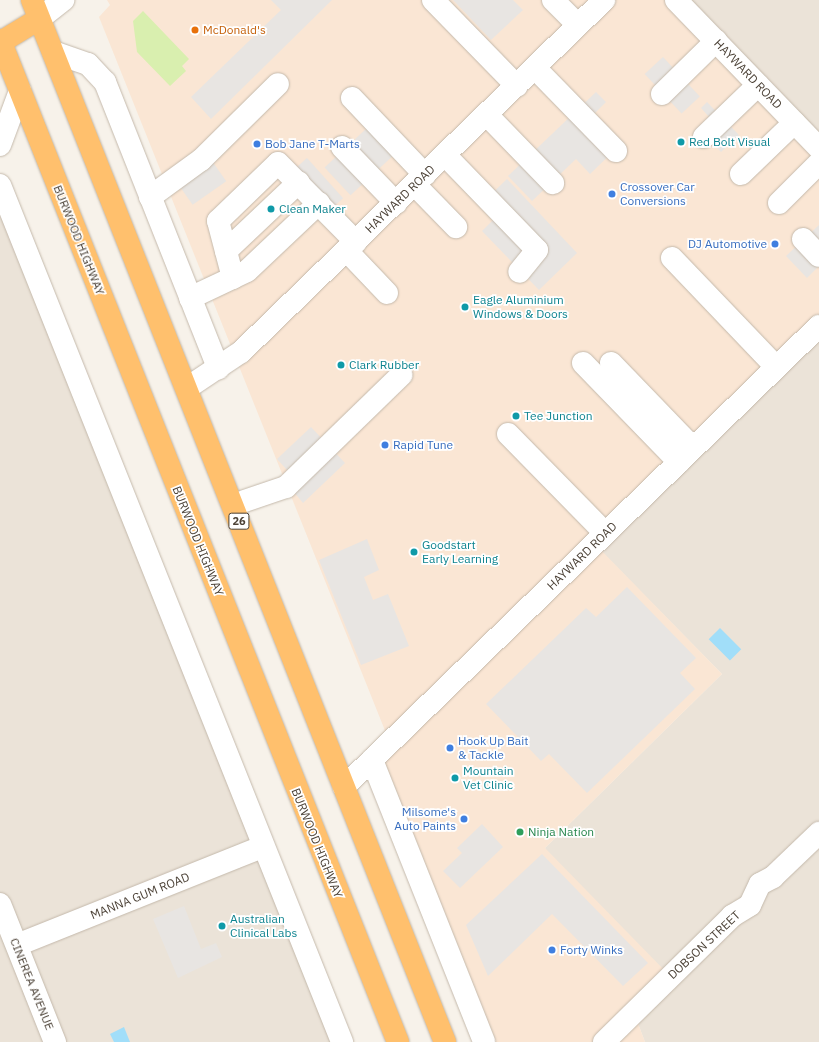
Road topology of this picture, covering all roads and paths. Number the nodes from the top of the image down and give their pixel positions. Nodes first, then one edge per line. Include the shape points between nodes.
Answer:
1 (62, 0) edge
2 (433, 0) edge
3 (553, 0) edge
4 (571, 0) edge
5 (604, 0) edge
6 (676, 0) edge
7 (36, 9) edge
8 (582, 21) junction
9 (0, 41) edge
10 (716, 41) junction
11 (53, 52) junction
12 (535, 68) junction
13 (278, 84) dead end
14 (758, 85) junction
15 (517, 86) junction
16 (20, 91) junction
17 (662, 94) dead end
18 (352, 98) dead end
19 (487, 115) junction
20 (794, 123) junction
21 (704, 137) dead end
22 (0, 145) edge
23 (342, 147) dead end
24 (819, 148) edge
25 (616, 151) dead end
26 (445, 155) junction
27 (819, 163) edge
28 (741, 174) dead end
29 (420, 180) junction
30 (553, 183) dead end
31 (0, 185) edge
32 (304, 187) junction
33 (150, 197) junction
34 (778, 202) dead end
35 (396, 203) junction
36 (456, 227) dead end
37 (803, 239) dead end
38 (352, 246) junction
39 (819, 256) edge
40 (227, 258) junction
41 (672, 258) dead end
42 (520, 272) dead end
43 (387, 293) dead end
44 (190, 298) junction
45 (819, 326) edge
46 (583, 363) dead end
47 (612, 363) dead end
48 (776, 367) junction
49 (218, 368) junction
50 (401, 375) dead end
51 (187, 388) junction
52 (508, 434) dead end
53 (686, 455) junction
54 (233, 505) junction
55 (605, 534) junction
56 (372, 760) junction
57 (344, 787) junction
58 (819, 833) edge
59 (262, 847) junction
60 (0, 904) edge
61 (17, 945) junction
62 (55, 1042) edge
63 (342, 1042) edge
64 (398, 1042) edge
65 (445, 1042) edge
66 (484, 1042) edge
67 (604, 1042) edge

1 - 7 street
2 - 15 street
3 - 8 street
4 - 8 street
5 - 8 street, HAYWARD ROAD
6 - 10 street, HAYWARD ROAD
7 - 9 highway
7 - 11 highway, 26
8 - 12 street, HAYWARD ROAD
9 - 16 highway, BURWOOD HIGHWAY
10 - 14 street, HAYWARD ROAD
10 - 17 street
11 - 33 street via 88,64 105,82
11 - 51 highway, 26
12 - 15 street, HAYWARD ROAD
12 - 25 street
13 - 33 street via 201,160
14 - 20 street, HAYWARD ROAD
14 - 21 street
15 - 19 street, HAYWARD ROAD
16 - 22 street
16 - 64 highway, BURWOOD HIGHWAY
18 - 29 street
19 - 26 street, HAYWARD ROAD
19 - 30 street
20 - 24 street, HAYWARD ROAD
20 - 28 street
23 - 35 street
26 - 29 street, HAYWARD ROAD
26 - 42 street via 536,249 536,256
27 - 34 street
29 - 35 street, HAYWARD ROAD
29 - 36 street
31 - 59 street
32 - 38 street
32 - 40 street
32 - 40 street via 248,270
32 - 40 street via 280,164 274,165 219,218
33 - 44 street
35 - 38 street, HAYWARD ROAD
37 - 39 street
38 - 43 street
38 - 49 street, HAYWARD ROAD via 242,352
40 - 44 street
41 - 48 street
44 - 49 street
45 - 48 street, HAYWARD ROAD
46 - 53 street
47 - 53 street
48 - 53 street, HAYWARD ROAD
49 - 51 street, HAYWARD ROAD
50 - 54 street via 286,487
51 - 54 highway, 26
52 - 55 street
53 - 55 street, HAYWARD ROAD
54 - 57 highway, 26
55 - 56 street, HAYWARD ROAD
56 - 57 street, HAYWARD ROAD
56 - 66 street
57 - 65 highway, 26
58 - 67 street, DOBSON STREET via 773,877 760,884 750,905 732,916
59 - 61 street, MANNA GUM ROAD
59 - 63 street
60 - 61 street, CINEREA AVENUE
61 - 62 street, CINEREA AVENUE

